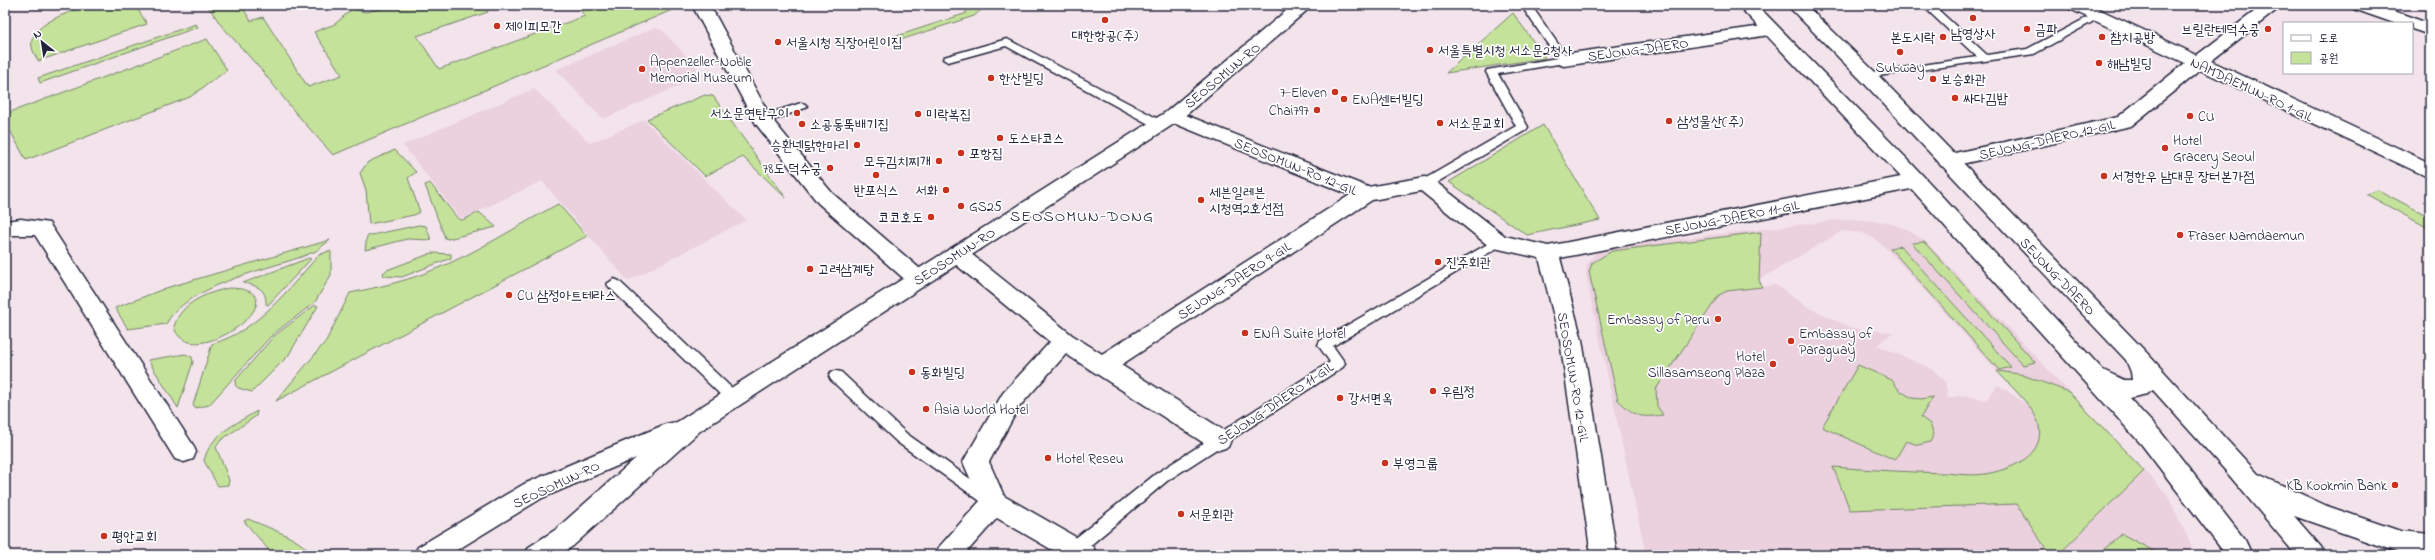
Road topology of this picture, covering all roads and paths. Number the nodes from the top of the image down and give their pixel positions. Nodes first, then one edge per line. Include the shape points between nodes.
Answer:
1 (701, 5) edge
2 (1278, 5) edge
3 (1526, 5) edge
4 (1747, 5) edge
5 (1796, 5) edge
6 (1927, 5) edge
7 (2076, 5) edge
8 (2274, 5) edge
9 (2360, 5) edge
10 (1300, 9) edge
11 (2098, 16) junction
12 (2409, 22) edge
13 (2413, 23) edge
14 (1770, 30) junction
15 (2430, 30) edge
16 (948, 59) dead end
17 (1985, 59) junction
18 (1564, 60) junction
19 (2197, 63) junction
20 (1868, 76) junction
21 (801, 106) dead end
22 (763, 120) junction
23 (1167, 120) junction
24 (1948, 161) junction
25 (2430, 171) edge
26 (1916, 181) junction
27 (1425, 184) junction
28 (1366, 194) junction
29 (5, 228) edge
30 (1498, 242) junction
31 (1548, 252) junction
32 (957, 254) junction
33 (918, 279) junction
34 (614, 284) dead end
35 (1064, 341) junction
36 (2137, 357) junction
37 (1102, 366) junction
38 (2091, 373) junction
39 (836, 376) dead end
40 (732, 398) junction
41 (691, 424) junction
42 (1219, 440) junction
43 (184, 452) dead end
44 (2247, 478) junction
45 (994, 503) junction
46 (2430, 545) edge
47 (1079, 552) edge
48 (427, 555) edge
49 (538, 555) edge
50 (948, 555) edge
51 (1604, 555) edge
52 (2239, 555) edge
53 (2312, 555) edge

1 - 22 street
2 - 10 lane
3 - 18 lane
4 - 14 street
5 - 20 street, SEJONG-DAERO
6 - 17 lane
7 - 11 street, NAMDAEMUN-RO 1-GIL
8 - 19 street, SEJONG-DAERO 12-GIL
9 - 12 street
10 - 23 street, SEOSOMUN-RO
11 - 17 lane via 2030,52
11 - 19 street, NAMDAEMUN-RO 1-GIL
13 - 15 street
14 - 18 street, SEJONG-DAERO
14 - 26 street
16 - 23 lane via 1007,42
17 - 20 lane
18 - 27 lane, SEJONG-DAERO via 1490,72 1522,127
19 - 24 street, SEJONG-DAERO 12-GIL via 2124,122
19 - 25 street, NAMDAEMUN-RO 1-GIL
20 - 24 street, SEJONG-DAERO
21 - 22 lane
22 - 33 street via 825,198
23 - 28 street, SEOSOMUN-RO 12-GIL
23 - 32 street, SEOSOMUN-RO
24 - 36 street, SEJONG-DAERO
26 - 31 street, SEJONG-DAERO 11-GIL
26 - 38 street
27 - 28 street, SEOSOMUN-RO 12-GIL
27 - 30 street
28 - 37 street, SEJONG-DAERO 9-GIL
29 - 43 street via 42,228
30 - 31 street
30 - 42 lane, SEJONG-DAERO 11-GIL via 1325,345 1338,363
31 - 51 street, SEOSOMUN-RO 12-GIL via 1570,340
32 - 33 street, SEOSOMUN-RO
32 - 35 street
33 - 40 street, SEOSOMUN-RO
34 - 40 lane
35 - 37 street
35 - 45 street via 1011,400 976,462
36 - 38 street via 2143,372 2144,386 2137,390 2120,388
36 - 44 street, SEJONG-DAERO
37 - 42 street
38 - 52 street via 2151,438
39 - 45 lane via 902,438
40 - 41 street, SEOSOMUN-RO
41 - 48 street, SEOSOMUN-RO via 533,491
41 - 49 street, SEOSOMUN-RO via 564,538
42 - 47 lane, SEJONG-DAERO 11-GIL via 1162,477
44 - 46 street via 2324,516 2400,542
44 - 53 street, SEJONG-DAERO
45 - 47 street
45 - 50 street

